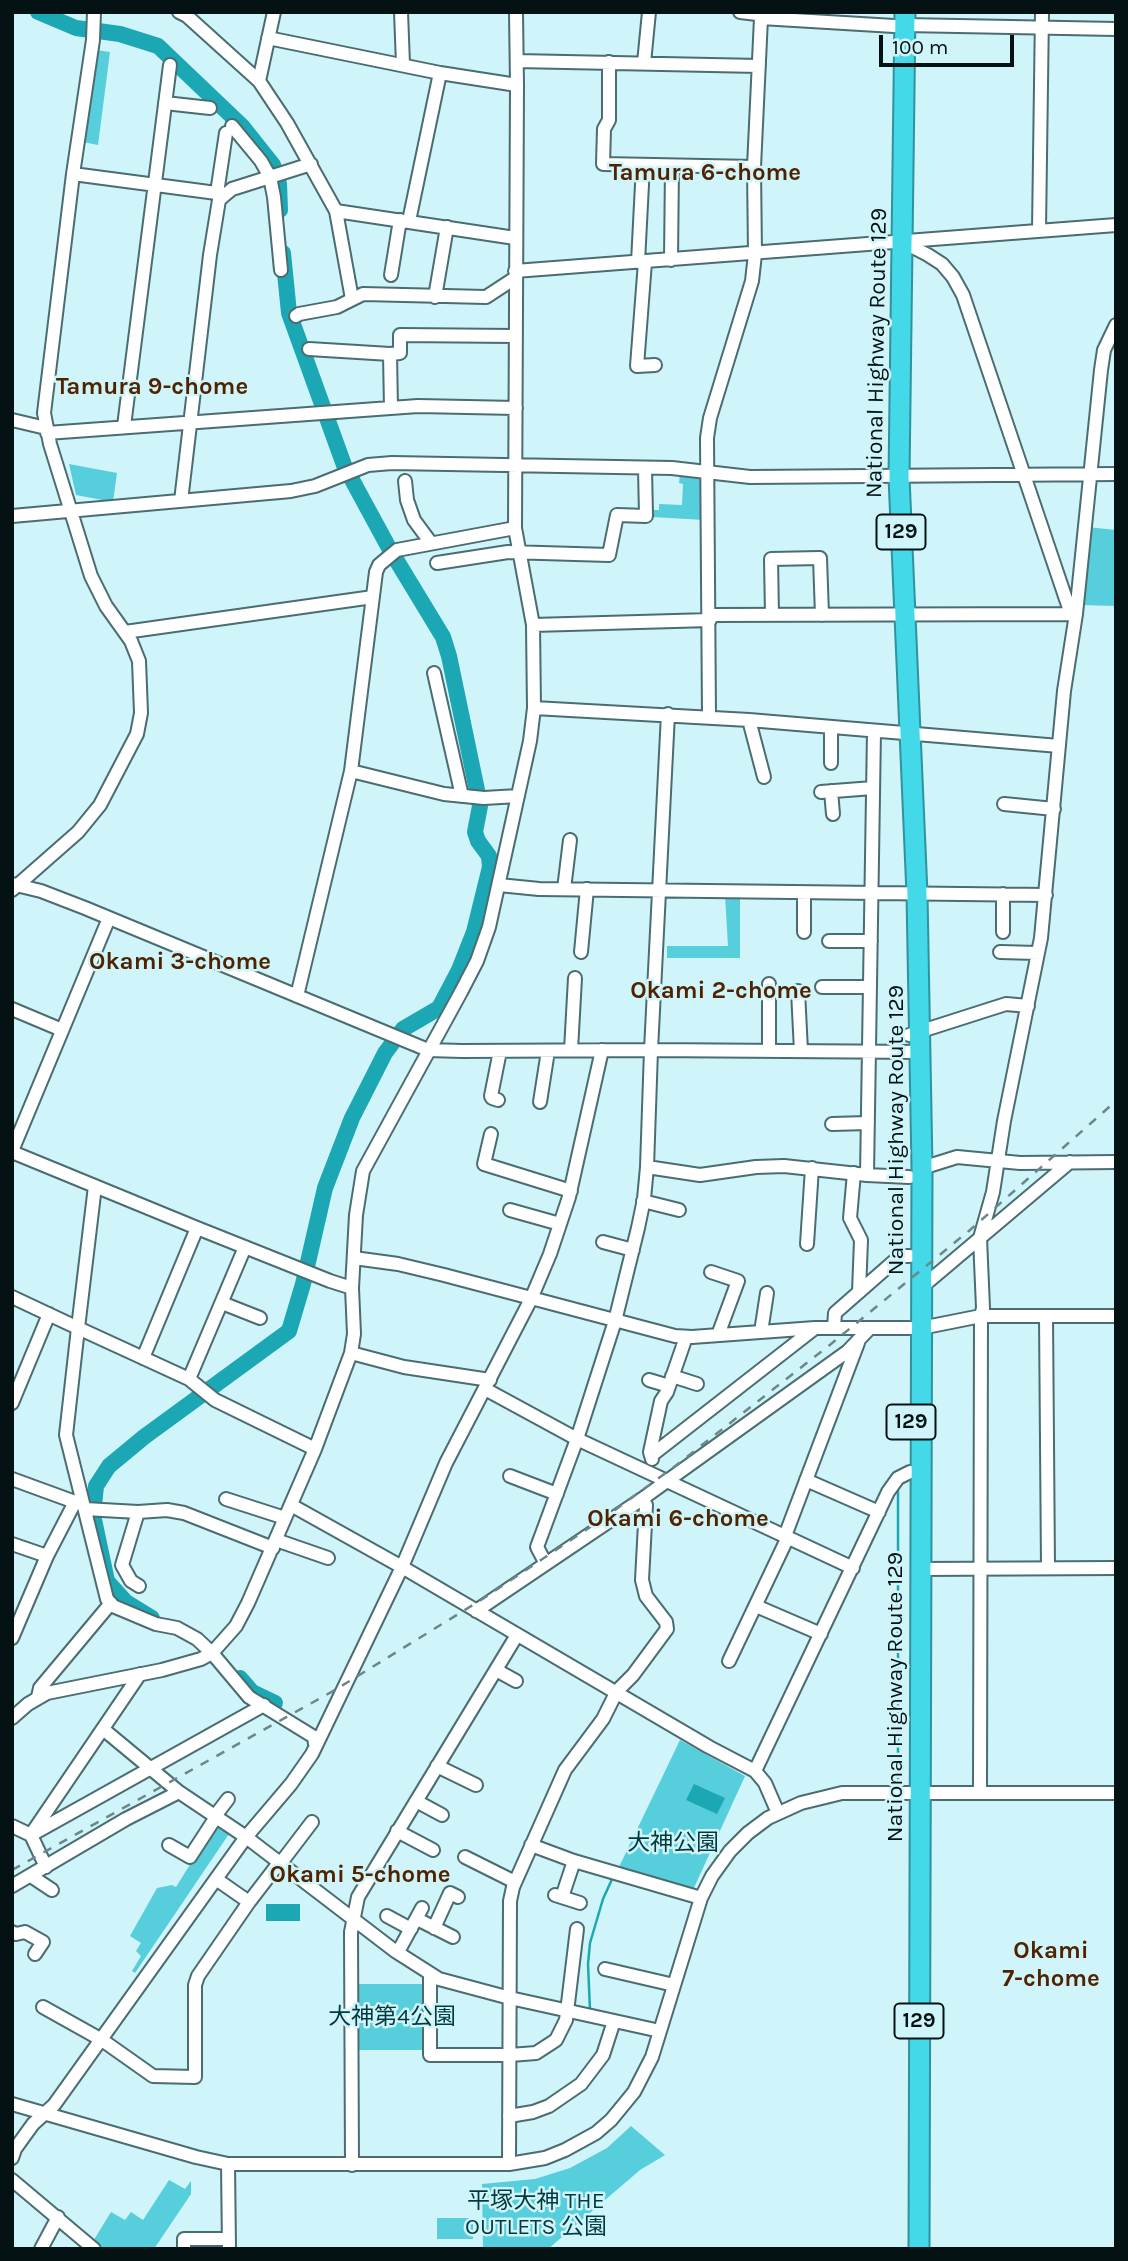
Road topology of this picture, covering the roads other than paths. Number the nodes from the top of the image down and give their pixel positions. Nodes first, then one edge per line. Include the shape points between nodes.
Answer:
1 (179, 12) edge
2 (274, 12) edge
3 (401, 12) edge
4 (516, 12) edge
5 (649, 12) edge
6 (740, 12) edge
7 (1042, 12) edge
8 (761, 18) junction
9 (899, 19) edge
10 (94, 25) edge
11 (1042, 28) junction
12 (1116, 29) edge
13 (268, 38) junction
14 (517, 61) junction
15 (609, 62) junction
16 (644, 63) junction
17 (403, 64) junction
18 (170, 65) dead end
19 (759, 65) junction
20 (440, 73) junction
21 (259, 81) junction
22 (517, 85) junction
23 (165, 103) junction
24 (210, 108) dead end
25 (311, 164) junction
26 (643, 165) junction
27 (672, 166) junction
28 (754, 167) junction
29 (73, 174) junction
30 (270, 177) junction
31 (155, 184) junction
32 (220, 194) junction
33 (336, 211) junction
34 (404, 220) junction
35 (1116, 225) edge
36 (447, 227) junction
37 (1040, 230) junction
38 (515, 238) junction
39 (896, 243) junction
40 (755, 254) junction
41 (671, 260) junction
42 (642, 262) junction
43 (281, 270) dead end
44 (391, 275) dead end
45 (515, 275) junction
46 (435, 297) junction
47 (352, 299) junction
48 (296, 316) dead end
49 (1116, 325) edge
50 (515, 336) junction
51 (309, 349) dead end
52 (390, 354) junction
53 (655, 365) dead end
54 (391, 408) junction
55 (516, 408) junction
56 (12, 420) edge
57 (192, 422) junction
58 (124, 426) junction
59 (47, 430) junction
60 (515, 466) junction
61 (645, 468) junction
62 (708, 472) junction
63 (1090, 474) junction
64 (1116, 474) edge
65 (1023, 475) junction
66 (893, 477) junction
67 (405, 481) dead end
68 (181, 501) junction
69 (70, 510) junction
70 (12, 516) edge
71 (515, 528) junction
72 (431, 543) junction
73 (520, 552) junction
74 (437, 563) dead end
75 (373, 597) junction
76 (1073, 614) junction
77 (772, 615) junction
78 (822, 615) junction
79 (898, 615) junction
80 (710, 618) junction
81 (533, 625) junction
82 (125, 632) junction
83 (434, 673) dead end
84 (534, 708) junction
85 (668, 714) junction
86 (709, 717) junction
87 (749, 720) junction
88 (831, 727) junction
89 (874, 731) junction
90 (903, 733) junction
91 (1059, 746) junction
92 (831, 763) dead end
93 (351, 771) junction
94 (764, 777) dead end
95 (873, 788) junction
96 (462, 796) junction
97 (518, 796) junction
98 (1004, 804) dead end
99 (1054, 809) junction
100 (833, 814) dead end
101 (570, 840) dead end
102 (499, 885) junction
103 (14, 886) edge
104 (564, 889) junction
105 (587, 889) junction
106 (660, 889) junction
107 (804, 893) junction
108 (871, 894) junction
109 (911, 894) junction
110 (1003, 894) junction
111 (1046, 895) junction
112 (109, 918) junction
113 (804, 932) dead end
114 (1003, 932) dead end
115 (829, 941) dead end
116 (870, 941) junction
117 (581, 952) dead end
118 (1000, 952) dead end
119 (1037, 953) junction
120 (575, 978) dead end
121 (770, 984) dead end
122 (822, 987) dead end
123 (870, 987) junction
124 (798, 990) dead end
125 (297, 996) junction
126 (1028, 1006) junction
127 (12, 1009) edge
128 (62, 1030) junction
129 (915, 1043) junction
130 (428, 1049) junction
131 (651, 1049) junction
132 (571, 1050) junction
133 (602, 1050) junction
134 (500, 1051) junction
135 (548, 1051) junction
136 (769, 1051) junction
137 (801, 1051) junction
138 (869, 1052) junction
139 (491, 1095) dead end
140 (540, 1102) dead end
141 (868, 1123) junction
142 (832, 1124) dead end
143 (487, 1139) dead end
144 (12, 1151) edge
145 (998, 1161) junction
146 (1070, 1162) junction
147 (1116, 1162) edge
148 (647, 1167) junction
149 (813, 1168) junction
150 (916, 1172) junction
151 (853, 1173) junction
152 (867, 1175) junction
153 (95, 1186) junction
154 (570, 1191) junction
155 (643, 1201) junction
156 (510, 1210) dead end
157 (679, 1210) dead end
158 (560, 1224) junction
159 (197, 1228) junction
160 (804, 1238) dead end
161 (980, 1238) junction
162 (603, 1242) dead end
163 (245, 1247) junction
164 (633, 1250) junction
165 (910, 1256) junction
166 (354, 1258) junction
167 (718, 1271) dead end
168 (922, 1287) junction
169 (352, 1288) junction
170 (859, 1292) junction
171 (767, 1293) dead end
172 (12, 1297) edge
173 (531, 1299) junction
174 (222, 1303) junction
175 (49, 1314) junction
176 (981, 1316) junction
177 (1046, 1316) junction
178 (1116, 1316) edge
179 (260, 1318) dead end
180 (615, 1321) junction
181 (78, 1328) junction
182 (815, 1328) junction
183 (834, 1328) junction
184 (916, 1328) junction
185 (869, 1329) junction
186 (761, 1332) junction
187 (718, 1335) junction
188 (681, 1337) junction
189 (859, 1342) junction
190 (351, 1353) junction
191 (143, 1358) junction
192 (189, 1379) junction
193 (649, 1380) dead end
194 (671, 1381) junction
195 (697, 1384) dead end
196 (488, 1385) junction
197 (12, 1403) edge
198 (577, 1439) junction
199 (315, 1450) junction
200 (652, 1455) junction
201 (911, 1472) junction
202 (650, 1473) junction
203 (510, 1476) dead end
204 (12, 1479) edge
205 (806, 1480) junction
206 (667, 1481) junction
207 (557, 1494) junction
208 (226, 1499) dead end
209 (642, 1499) junction
210 (80, 1503) junction
211 (138, 1512) junction
212 (288, 1512) junction
213 (879, 1512) junction
214 (787, 1537) junction
215 (12, 1544) edge
216 (274, 1544) junction
217 (47, 1556) junction
218 (328, 1558) dead end
219 (546, 1564) junction
220 (402, 1567) junction
221 (853, 1568) junction
222 (1048, 1568) junction
223 (1116, 1568) edge
224 (920, 1569) junction
225 (981, 1569) junction
226 (133, 1585) dead end
227 (12, 1598) edge
228 (111, 1603) junction
229 (26, 1604) junction
230 (756, 1606) junction
231 (476, 1611) junction
232 (821, 1634) junction
233 (517, 1635) junction
234 (12, 1638) edge
235 (212, 1653) junction
236 (729, 1661) dead end
237 (496, 1670) junction
238 (140, 1674) junction
239 (516, 1681) dead end
240 (617, 1691) junction
241 (38, 1697) junction
242 (264, 1705) junction
243 (12, 1718) edge
244 (103, 1729) junction
245 (316, 1744) junction
246 (437, 1766) junction
247 (152, 1769) junction
248 (755, 1771) junction
249 (476, 1785) dead end
250 (179, 1792) junction
251 (914, 1792) junction
252 (980, 1793) junction
253 (1116, 1793) edge
254 (228, 1799) dead end
255 (415, 1801) junction
256 (778, 1813) junction
257 (442, 1815) dead end
258 (215, 1816) junction
259 (307, 1824) dead end
260 (12, 1825) edge
261 (397, 1831) junction
262 (31, 1835) junction
263 (246, 1837) junction
264 (169, 1845) dead end
265 (531, 1845) junction
266 (433, 1850) dead end
267 (574, 1861) junction
268 (469, 1862) dead end
269 (279, 1863) junction
270 (46, 1867) junction
271 (31, 1876) junction
272 (216, 1879) junction
273 (515, 1882) junction
274 (12, 1886) edge
275 (52, 1890) dead end
276 (458, 1897) dead end
277 (701, 1898) junction
278 (249, 1902) junction
279 (580, 1903) dead end
280 (387, 1916) dead end
281 (353, 1918) junction
282 (416, 1919) junction
283 (434, 1928) junction
284 (577, 1929) dead end
285 (12, 1933) edge
286 (453, 1937) dead end
287 (398, 1952) junction
288 (35, 1954) dead end
289 (605, 1969) dead end
290 (430, 1974) junction
291 (674, 1985) junction
292 (510, 1998) junction
293 (43, 2007) dead end
294 (568, 2011) junction
295 (614, 2021) junction
296 (660, 2031) junction
297 (102, 2040) junction
298 (510, 2055) junction
299 (12, 2105) edge
300 (45, 2114) junction
301 (509, 2116) junction
302 (13, 2152) edge
303 (228, 2164) junction
304 (509, 2164) junction
305 (352, 2165) junction
306 (12, 2180) edge
307 (58, 2217) junction
308 (229, 2244) edge
309 (41, 2249) edge
310 (94, 2249) edge
311 (184, 2249) edge
312 (908, 2249) edge
313 (919, 2249) edge

1 - 21 street
2 - 13 street
3 - 17 street
4 - 14 street
5 - 16 street
6 - 8 street
7 - 11 street
8 - 9 street
8 - 19 street
9 - 11 street
9 - 39 highway, National Highway Route 129 / 129
10 - 29 street
11 - 12 street
11 - 37 street
13 - 17 street
13 - 21 street
14 - 15 street
14 - 22 street
15 - 16 street
15 - 26 street via 603,164
16 - 19 street
17 - 20 street
18 - 23 street
19 - 28 street
20 - 22 street
20 - 34 street
21 - 25 street
22 - 38 street
23 - 24 street
23 - 31 street
25 - 30 street
25 - 33 street
26 - 27 street
26 - 42 street
27 - 28 street
27 - 41 street
28 - 40 street
29 - 31 street
29 - 59 street via 51,343 44,413
30 - 32 street
30 - 32 street via 261,160 229,130
30 - 43 street
31 - 32 street
31 - 58 street
32 - 57 street
33 - 34 street
33 - 47 street
34 - 36 street
34 - 44 street
35 - 37 street
36 - 38 street
36 - 46 street
37 - 39 street
38 - 45 street
39 - 40 street
39 - 65 street via 928,254 953,277 963,295
39 - 66 highway, National Highway Route 129 / 129
40 - 41 street
40 - 62 street via 749,296 710,418
41 - 42 street
42 - 45 street
42 - 53 street via 637,366
45 - 46 street via 486,297
45 - 50 street
46 - 47 street via 363,294
47 - 48 street
49 - 63 street via 1104,350
50 - 52 street via 400,335 400,353
50 - 55 street
51 - 52 street
52 - 54 street
54 - 55 street
54 - 57 street
55 - 60 street
56 - 59 street
57 - 58 street
57 - 68 street
58 - 59 street
59 - 69 street
60 - 61 street
60 - 68 street via 368,464 290,491
60 - 71 street
61 - 62 street
61 - 73 street via 646,516 617,515 609,555
62 - 66 street via 750,477
62 - 80 street
63 - 64 street
63 - 65 street
63 - 76 street
65 - 66 street
65 - 76 street
66 - 79 highway, National Highway Route 129 / 129
67 - 72 street via 414,520
68 - 69 street
69 - 70 street
69 - 82 street via 97,589
71 - 72 street
71 - 73 street
72 - 75 street via 388,556 376,572
73 - 74 street
73 - 81 street
75 - 82 street
75 - 93 street
76 - 79 street
76 - 91 street
77 - 78 street
77 - 78 street via 771,559 820,558
77 - 80 street
78 - 79 street
79 - 90 highway, National Highway Route 129 / 129
80 - 81 street
80 - 86 street
81 - 84 street
82 - 103 street via 139,662 137,734 100,806 78,832
83 - 96 street
84 - 85 street
84 - 97 street
85 - 86 street
85 - 106 street
86 - 87 street
87 - 88 street
87 - 94 street
88 - 89 street
88 - 92 street
89 - 90 street
89 - 95 street
90 - 91 street
90 - 109 highway, National Highway Route 129 / 129
91 - 99 street
93 - 96 street
93 - 125 street
95 - 100 street via 826,792
95 - 108 street
96 - 97 street
97 - 102 street
98 - 99 street
99 - 111 street
101 - 104 street
102 - 104 street
102 - 130 street via 477,961
103 - 112 street via 41,891
104 - 105 street
105 - 106 street
105 - 117 street
106 - 107 street
106 - 131 street
107 - 108 street
107 - 113 street
108 - 109 street
108 - 116 street
109 - 110 street
109 - 129 highway, National Highway Route 129 / 129
110 - 111 street
110 - 114 street
111 - 119 street
112 - 125 street
112 - 128 street
115 - 116 street
116 - 123 street
118 - 119 street
119 - 126 street
120 - 132 street
121 - 136 street via 765,1022
122 - 123 street
123 - 138 street
124 - 137 street
125 - 130 street
126 - 129 street via 1006,1004 980,1011
126 - 145 street
127 - 128 street
128 - 144 street
129 - 138 street
129 - 150 highway, National Highway Route 129 / 129
130 - 134 street
130 - 166 street via 363,1171
131 - 133 street
131 - 136 street
131 - 148 street
132 - 133 street
132 - 135 street
133 - 154 street
134 - 135 street
134 - 139 street
135 - 140 street
136 - 137 street
137 - 138 street
138 - 141 street
141 - 142 street
141 - 152 street
143 - 154 street via 484,1164 525,1172
144 - 153 street
145 - 146 street
145 - 150 street via 957,1157
145 - 161 street
146 - 147 street
146 - 161 street
148 - 149 street via 700,1175 757,1167
148 - 155 street
149 - 151 street
149 - 160 street via 815,1198
150 - 152 street
150 - 165 highway, National Highway Route 129 / 129
150 - 168 highway, National Highway Route 129 / 129
151 - 152 street
151 - 170 street via 850,1218 861,1240
153 - 159 street
153 - 181 street
154 - 158 street
155 - 157 street
155 - 164 street
156 - 158 street
158 - 173 street
159 - 163 street
159 - 191 street
161 - 168 street
161 - 176 street
162 - 164 street
163 - 169 street
163 - 174 street
164 - 180 street
165 - 170 street via 900,1256
165 - 184 highway, National Highway Route 129 / 129
166 - 169 street
166 - 173 street via 398,1264
167 - 187 street via 738,1281
168 - 184 highway, National Highway Route 129 / 129
169 - 190 street
170 - 183 street via 835,1313
171 - 186 street
172 - 175 street
173 - 180 street
173 - 196 street
174 - 179 street
174 - 192 street
175 - 181 street
175 - 197 street
176 - 177 street
176 - 184 street
176 - 225 street
177 - 178 street
177 - 222 street
180 - 188 street
180 - 198 street via 608,1360
181 - 191 street
181 - 210 street via 66,1435
182 - 183 street
182 - 186 street
182 - 200 street
183 - 185 street
184 - 185 street
184 - 201 highway, National Highway Route 129 / 129
184 - 224 highway, National Highway Route 129 / 129
185 - 189 street
186 - 187 street
187 - 188 street
188 - 194 street
189 - 205 street
189 - 206 street
190 - 196 street
190 - 199 street
191 - 192 street
192 - 199 street via 215,1400
193 - 194 street
194 - 195 street
194 - 200 street via 661,1401
196 - 198 street
196 - 220 street via 446,1462
198 - 202 street
198 - 207 street
199 - 212 street
200 - 202 street
201 - 213 street via 898,1478
201 - 251 highway, National Highway Route 129 / 129
202 - 206 street
203 - 207 street
204 - 210 street
205 - 213 street
205 - 214 street
206 - 209 street
206 - 214 street
207 - 219 street via 537,1547
208 - 212 street
209 - 219 street
209 - 240 street via 646,1505 642,1580 646,1596 667,1629
210 - 211 street
210 - 217 street
210 - 228 street
211 - 216 street via 184,1513
211 - 226 street via 122,1565
212 - 216 street
212 - 220 street
213 - 221 street
214 - 221 street
214 - 230 street
215 - 217 street
216 - 218 street
216 - 235 street via 236,1626
217 - 229 street
219 - 231 street
220 - 231 street
220 - 245 street
221 - 232 street
222 - 223 street
222 - 225 street
224 - 225 street
224 - 251 highway, National Highway Route 129 / 129
225 - 252 street
227 - 229 street
228 - 235 street via 156,1624 177,1628
228 - 241 street via 40,1688
229 - 234 street
230 - 232 street
230 - 236 street
231 - 233 street
232 - 248 street
233 - 237 street
233 - 240 street
235 - 238 street via 184,1665
235 - 242 street via 249,1696
237 - 239 street
237 - 246 street
238 - 241 street
238 - 244 street
240 - 248 street
240 - 265 street via 603,1719 565,1770
241 - 243 street
242 - 245 street via 313,1737
242 - 247 street
244 - 247 street
244 - 262 street
245 - 263 street via 304,1767
246 - 249 street
246 - 255 street
247 - 250 street
247 - 262 street
248 - 256 street
250 - 258 street
250 - 270 street
251 - 252 street
251 - 256 street via 842,1793 801,1802
251 - 312 highway, National Highway Route 129 / 129
251 - 313 highway, National Highway Route 129 / 129
252 - 253 street
254 - 258 street
255 - 257 street
255 - 261 street
256 - 277 street via 730,1851
258 - 263 street
258 - 264 street via 190,1857
259 - 269 street
260 - 262 street
261 - 266 street
261 - 281 street via 360,1894
262 - 270 street
263 - 269 street
263 - 272 street
265 - 267 street
265 - 273 street
267 - 277 street
267 - 279 street via 559,1896
268 - 273 street
269 - 278 street
269 - 281 street
270 - 271 street
271 - 274 street
271 - 275 street
272 - 278 street
272 - 297 street
273 - 292 street via 509,1911
276 - 283 street via 450,1893
277 - 291 street
278 - 297 street via 195,1985 195,2077 153,2077
280 - 282 street
281 - 287 street
281 - 305 street
282 - 283 street
282 - 287 street
283 - 286 street
284 - 294 street via 565,1969
285 - 288 street via 25,1932 43,1942
287 - 290 street
289 - 291 street
290 - 292 street
290 - 298 street via 430,2055
291 - 296 street
292 - 294 street
292 - 298 street
293 - 297 street
294 - 295 street
294 - 298 street via 556,2040 547,2047 536,2053
295 - 296 street
295 - 301 street via 603,2055 581,2084 550,2106
296 - 304 street via 644,2075 611,2120 565,2150
297 - 300 street
298 - 301 street
299 - 300 street
300 - 302 street
300 - 303 street
301 - 304 street
303 - 305 street
303 - 308 street
304 - 305 street
306 - 307 street
307 - 309 street
307 - 310 street
308 - 311 street via 184,2239

